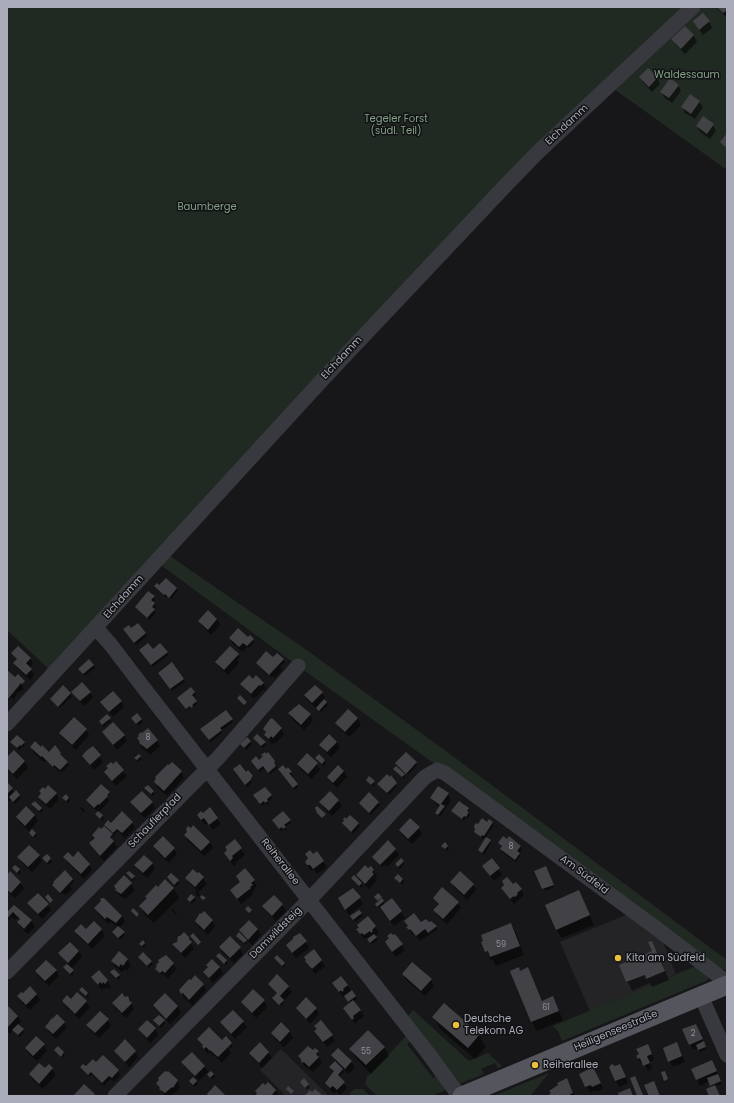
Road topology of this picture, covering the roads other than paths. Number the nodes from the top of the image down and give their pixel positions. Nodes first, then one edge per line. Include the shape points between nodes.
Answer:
1 (693, 7) edge
2 (96, 628) junction
3 (298, 666) dead end
4 (7, 724) edge
5 (207, 769) junction
6 (437, 770) joint
7 (309, 900) junction
8 (7, 972) edge
9 (726, 986) edge
10 (702, 996) junction
11 (727, 1054) edge
12 (115, 1096) edge
13 (463, 1096) edge

1 - 2 street, Elchdamm via 505,186 368,330
2 - 4 street, Elchdamm
2 - 5 street, Reiherallee
3 - 5 street, Schauflerpfad
5 - 7 street, Reiherallee
5 - 8 street, Schauflerpfad
6 - 7 street, Damwildsteig via 425,777
6 - 9 street, Am Südfeld via 660,931 720,977
7 - 12 street, Damwildsteig
7 - 13 street, Reiherallee via 453,1088
9 - 10 main road, Heiligenseestraße
10 - 11 street
10 - 13 main road, Heiligenseestraße

